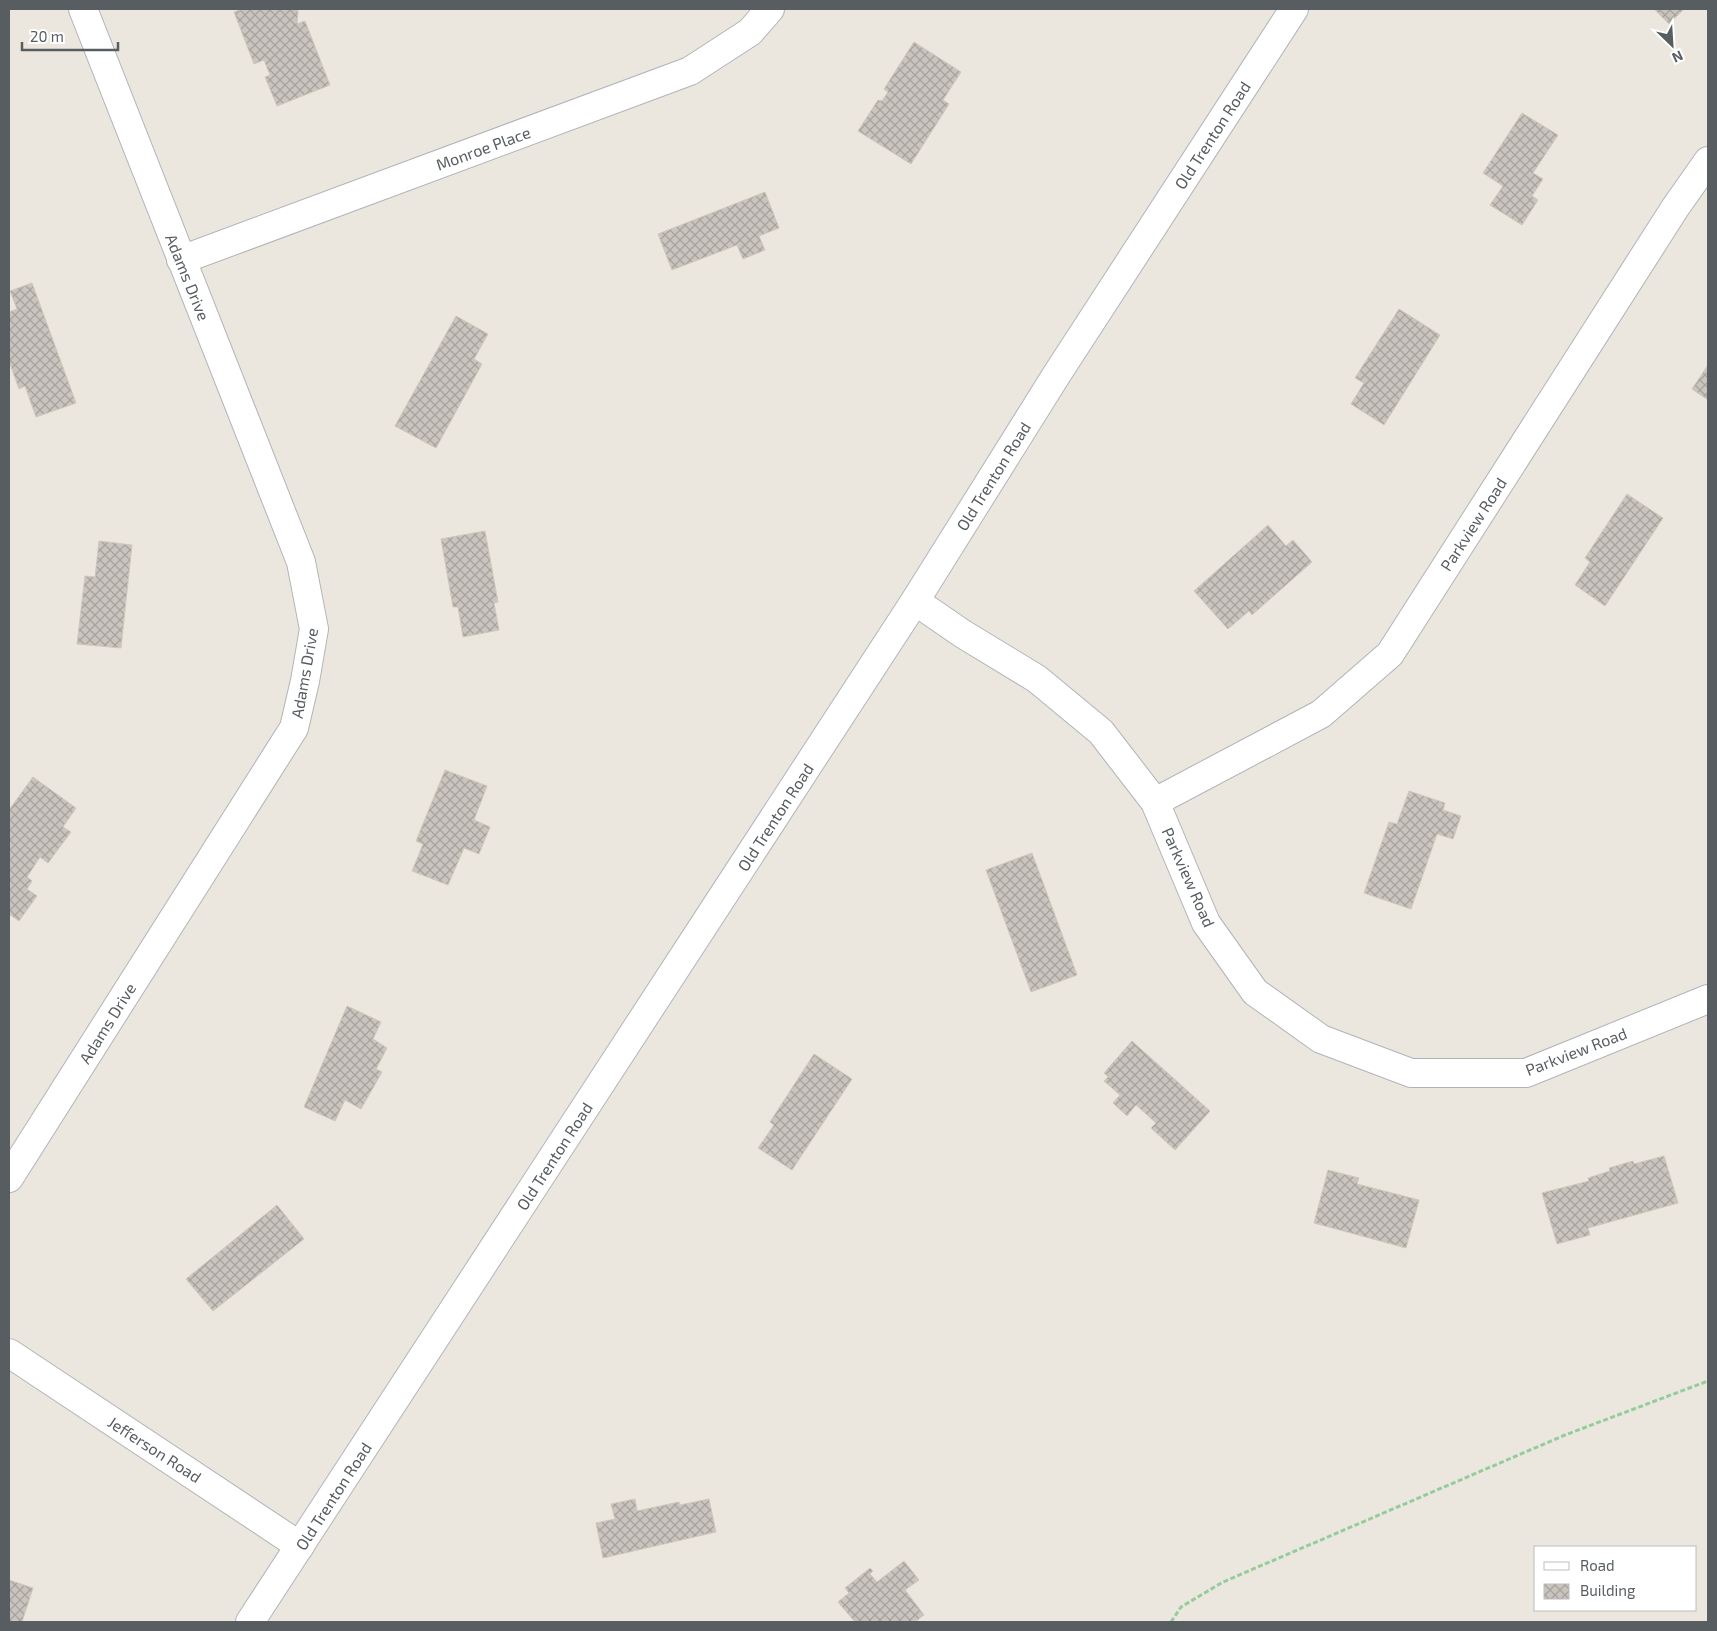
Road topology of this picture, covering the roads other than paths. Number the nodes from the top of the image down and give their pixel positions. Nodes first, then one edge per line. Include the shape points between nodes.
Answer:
1 (83, 9) edge
2 (770, 9) edge
3 (1294, 9) edge
4 (1708, 161) edge
5 (181, 260) junction
6 (915, 601) junction
7 (1155, 802) junction
8 (1708, 999) edge
9 (9, 1178) edge
10 (9, 1353) edge
11 (300, 1546) junction
12 (250, 1622) edge

1 - 5 street, Adams Drive
2 - 5 street, Monroe Place via 750,32 690,71
3 - 6 street, Old Trenton Road via 1057,374
4 - 7 street, Parkview Road via 1390,654 1321,714
5 - 9 street, Adams Drive via 301,562 314,629 307,672 294,728
6 - 7 street, Parkview Road via 1038,679 1101,732
6 - 11 street, Old Trenton Road
7 - 8 street, Parkview Road via 1206,923 1255,992 1320,1039 1411,1073 1526,1073
10 - 11 street, Jefferson Road
11 - 12 street, Old Trenton Road

